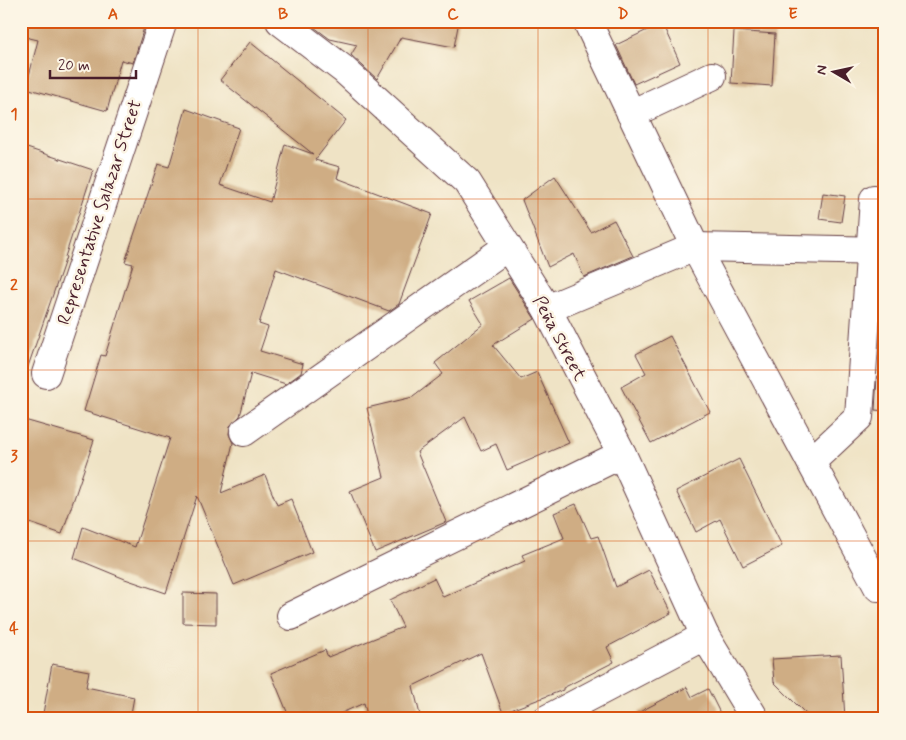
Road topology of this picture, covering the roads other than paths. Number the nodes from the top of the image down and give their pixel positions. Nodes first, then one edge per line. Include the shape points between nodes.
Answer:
1 (162, 21) edge
2 (280, 21) edge
3 (587, 21) edge
4 (712, 76) dead end
5 (631, 114) junction
6 (874, 199) dead end
7 (507, 247) junction
8 (695, 247) junction
9 (877, 251) edge
10 (547, 309) junction
11 (46, 374) dead end
12 (244, 432) dead end
13 (622, 454) junction
14 (811, 462) junction
15 (885, 587) edge
16 (291, 616) dead end
17 (706, 636) junction
18 (547, 719) edge
19 (754, 719) edge

1 - 11 street, Representative Salazar Street
2 - 7 street, Peña Street via 343,69 467,182
3 - 5 street
4 - 5 street
5 - 8 street
6 - 9 street
7 - 10 street, Peña Street
7 - 12 street
8 - 9 street
8 - 10 street
8 - 14 street
9 - 14 street via 859,417
10 - 13 street, Peña Street
13 - 16 street
13 - 17 street, Peña Street
14 - 15 street via 878,587
17 - 18 street
17 - 19 street, Peña Street

